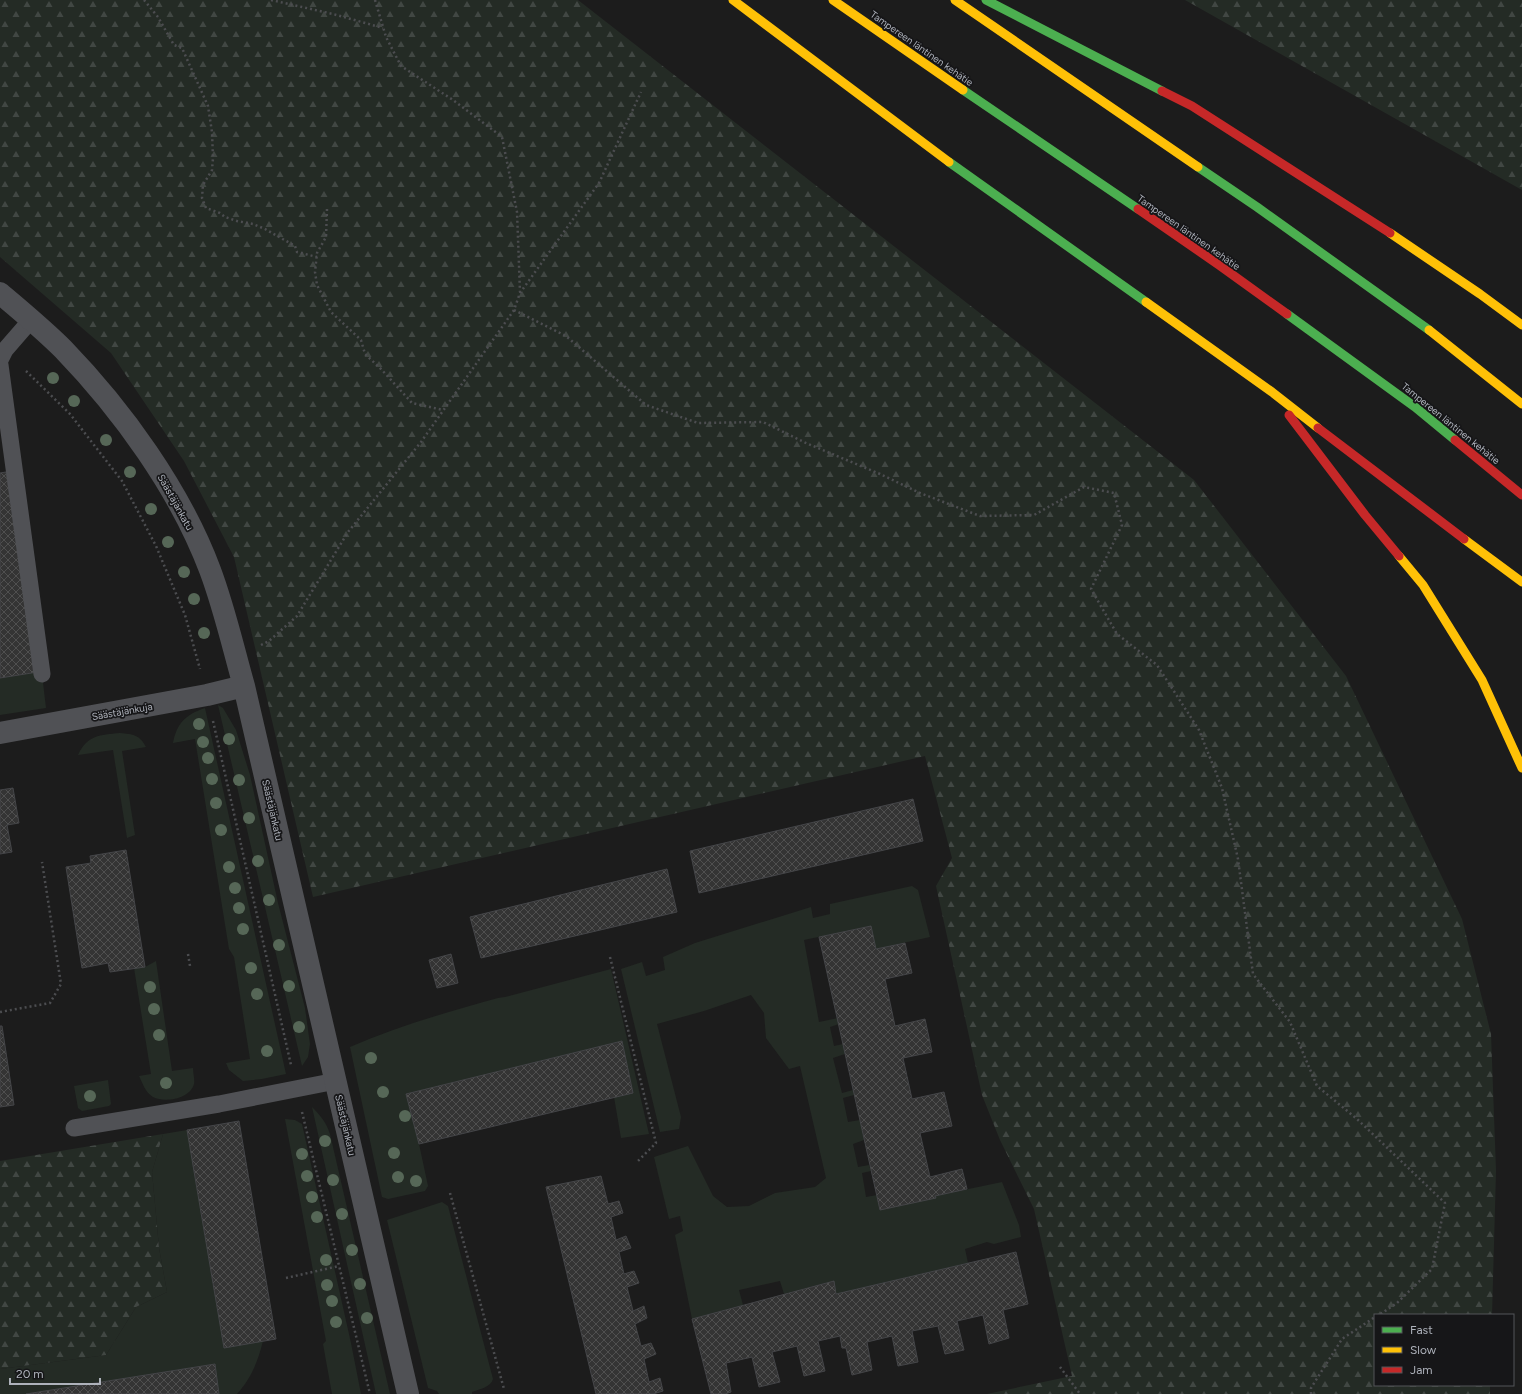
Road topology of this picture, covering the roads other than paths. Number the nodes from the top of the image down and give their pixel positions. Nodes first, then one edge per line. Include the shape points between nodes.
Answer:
1 (733, 0) edge
2 (834, 0) edge
3 (955, 0) edge
4 (986, 0) edge
5 (0, 293) edge
6 (31, 320) junction
7 (1522, 325) edge
8 (2, 358) edge
9 (1272, 392) junction
10 (1522, 404) edge
11 (1522, 495) edge
12 (1522, 582) edge
13 (42, 674) dead end
14 (244, 686) junction
15 (0, 733) edge
16 (1522, 768) edge
17 (336, 1081) junction
18 (74, 1128) dead end
19 (408, 1394) edge

1 - 9 highway via 914,137
2 - 11 highway, Tampereen läntinen kehätie via 1219,265 1415,407
3 - 10 highway via 1264,212 1437,336
4 - 7 highway via 1192,106 1372,222
5 - 6 street, Säästäjänkatu
6 - 8 lane
6 - 14 street, Säästäjänkatu via 63,349 100,390 155,464 192,529 210,569 228,623
8 - 13 lane
9 - 12 highway via 1433,517
9 - 16 highway via 1365,515 1423,585 1482,680
14 - 15 street, Säästäjänkuja
14 - 17 street, Säästäjänkatu
17 - 18 lane
17 - 19 street, Säästäjänkatu

